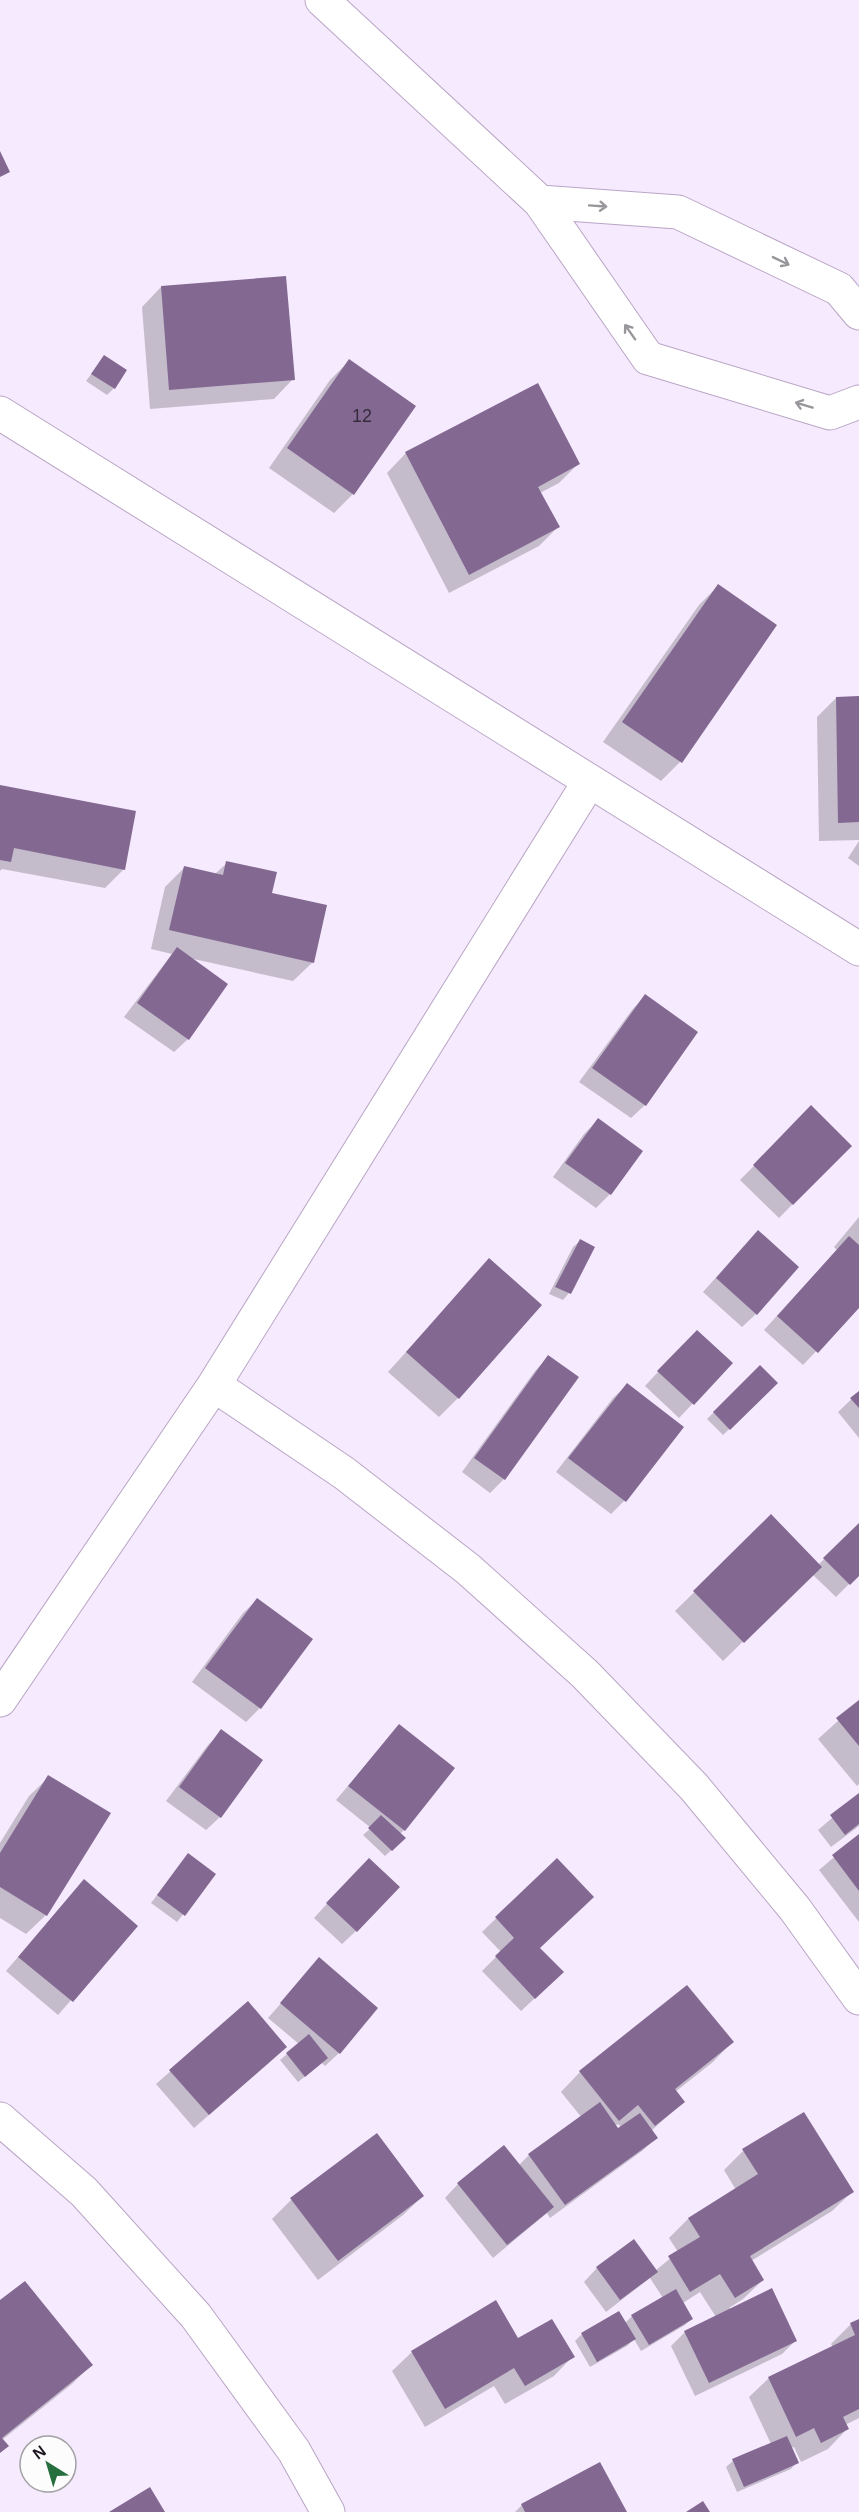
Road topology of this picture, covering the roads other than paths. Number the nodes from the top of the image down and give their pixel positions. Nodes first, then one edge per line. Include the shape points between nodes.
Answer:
1 (322, 0) edge
2 (540, 202) junction
3 (859, 313) edge
4 (859, 402) edge
5 (0, 413) edge
6 (589, 782) junction
7 (859, 949) edge
8 (214, 1384) junction
9 (0, 1700) edge
10 (859, 1998) edge
11 (0, 2120) edge
12 (328, 2512) edge

1 - 2 street
2 -> 3 street via 678,212 838,289
4 -> 2 street via 830,413 648,358
5 - 6 street
6 - 7 street
6 - 8 street
8 - 9 street
8 - 10 street via 344,1473 450,1555 585,1674 694,1787 795,1909
11 - 12 street via 84,2192 196,2316 294,2451

